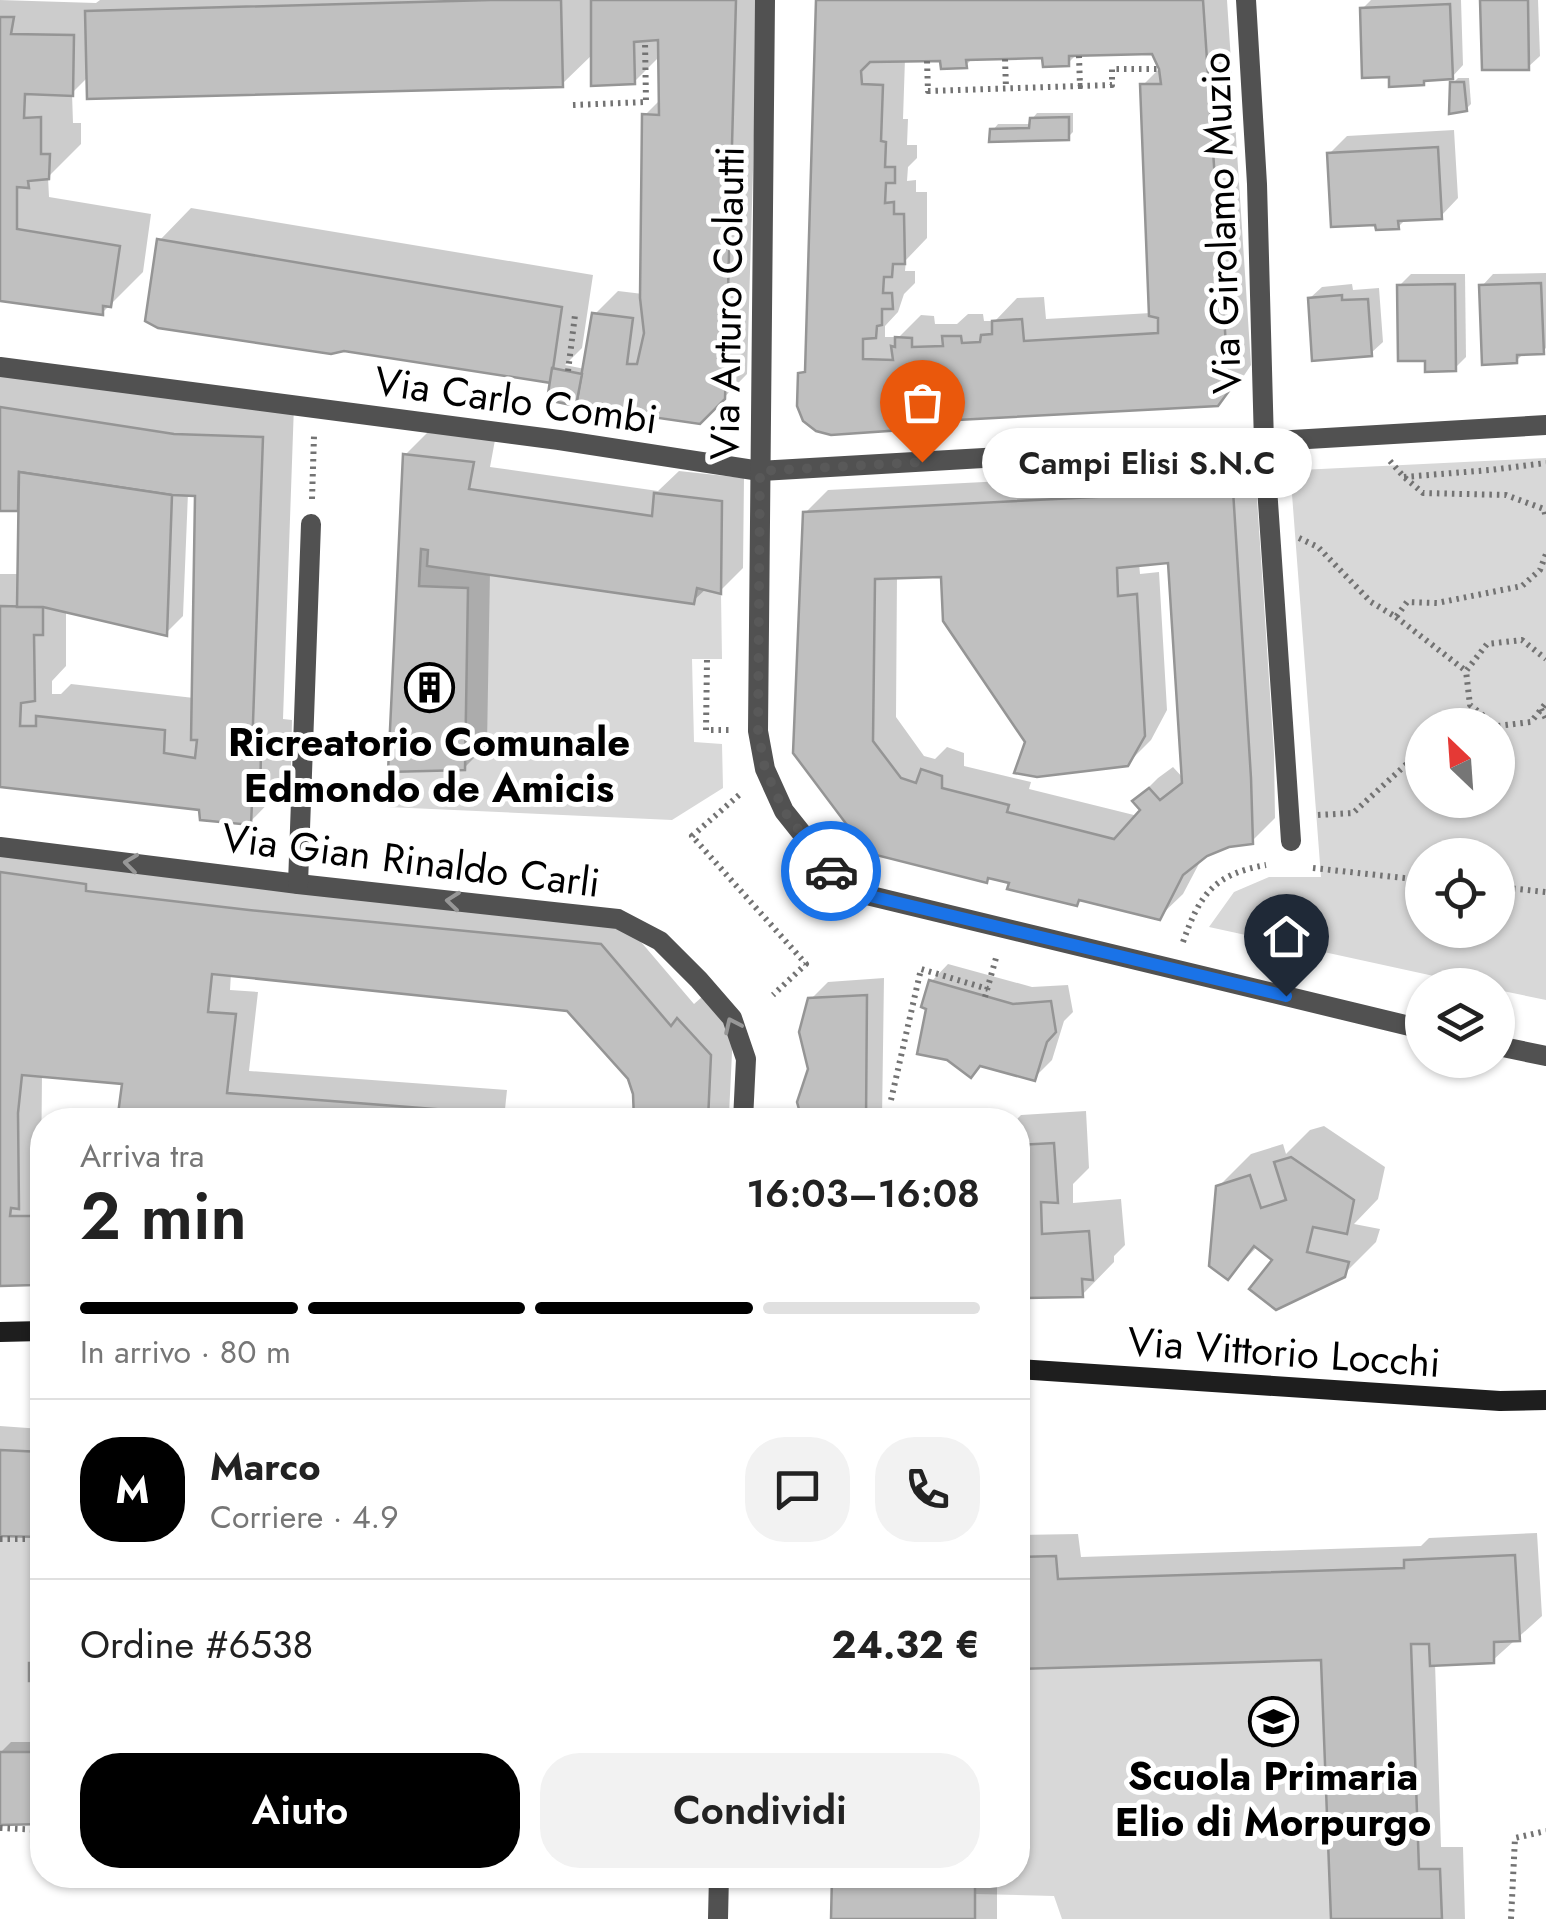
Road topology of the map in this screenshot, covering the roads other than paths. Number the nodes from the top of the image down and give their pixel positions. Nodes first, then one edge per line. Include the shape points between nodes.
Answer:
1 (766, 0) edge
2 (1246, 0) edge
3 (0, 367) edge
4 (1546, 425) edge
5 (1264, 443) junction
6 (760, 471) junction
7 (311, 524) dead end
8 (1291, 841) dead end
9 (0, 846) edge
10 (298, 884) junction
11 (1405, 1024) edge
12 (1515, 1050) edge
13 (1546, 1056) edge
14 (744, 1108) edge
15 (30, 1331) edge
16 (0, 1332) edge
17 (1030, 1370) edge
18 (1546, 1400) edge
19 (719, 1888) edge
20 (718, 1919) edge

1 - 6 street, Via Arturo Colautti
2 - 5 street, Via Girolamo Muzio
3 - 6 street, Via Carlo Combi
4 - 5 street, Via Carlo Combi
5 - 6 street, Via Carlo Combi
5 - 8 street, Via Girolamo Muzio
6 - 11 street, Via Arturo Colautti via 758,731 765,769 784,811 839,880 870,896
7 - 10 street
10 -> 9 street, Via Gian Rinaldo Carli
14 -> 10 street, Via Gian Rinaldo Carli via 746,1059 732,1018 646,934 618,920
12 - 13 street
15 - 16 main road
17 - 18 main road, Via Vittorio Locchi
19 - 20 street

